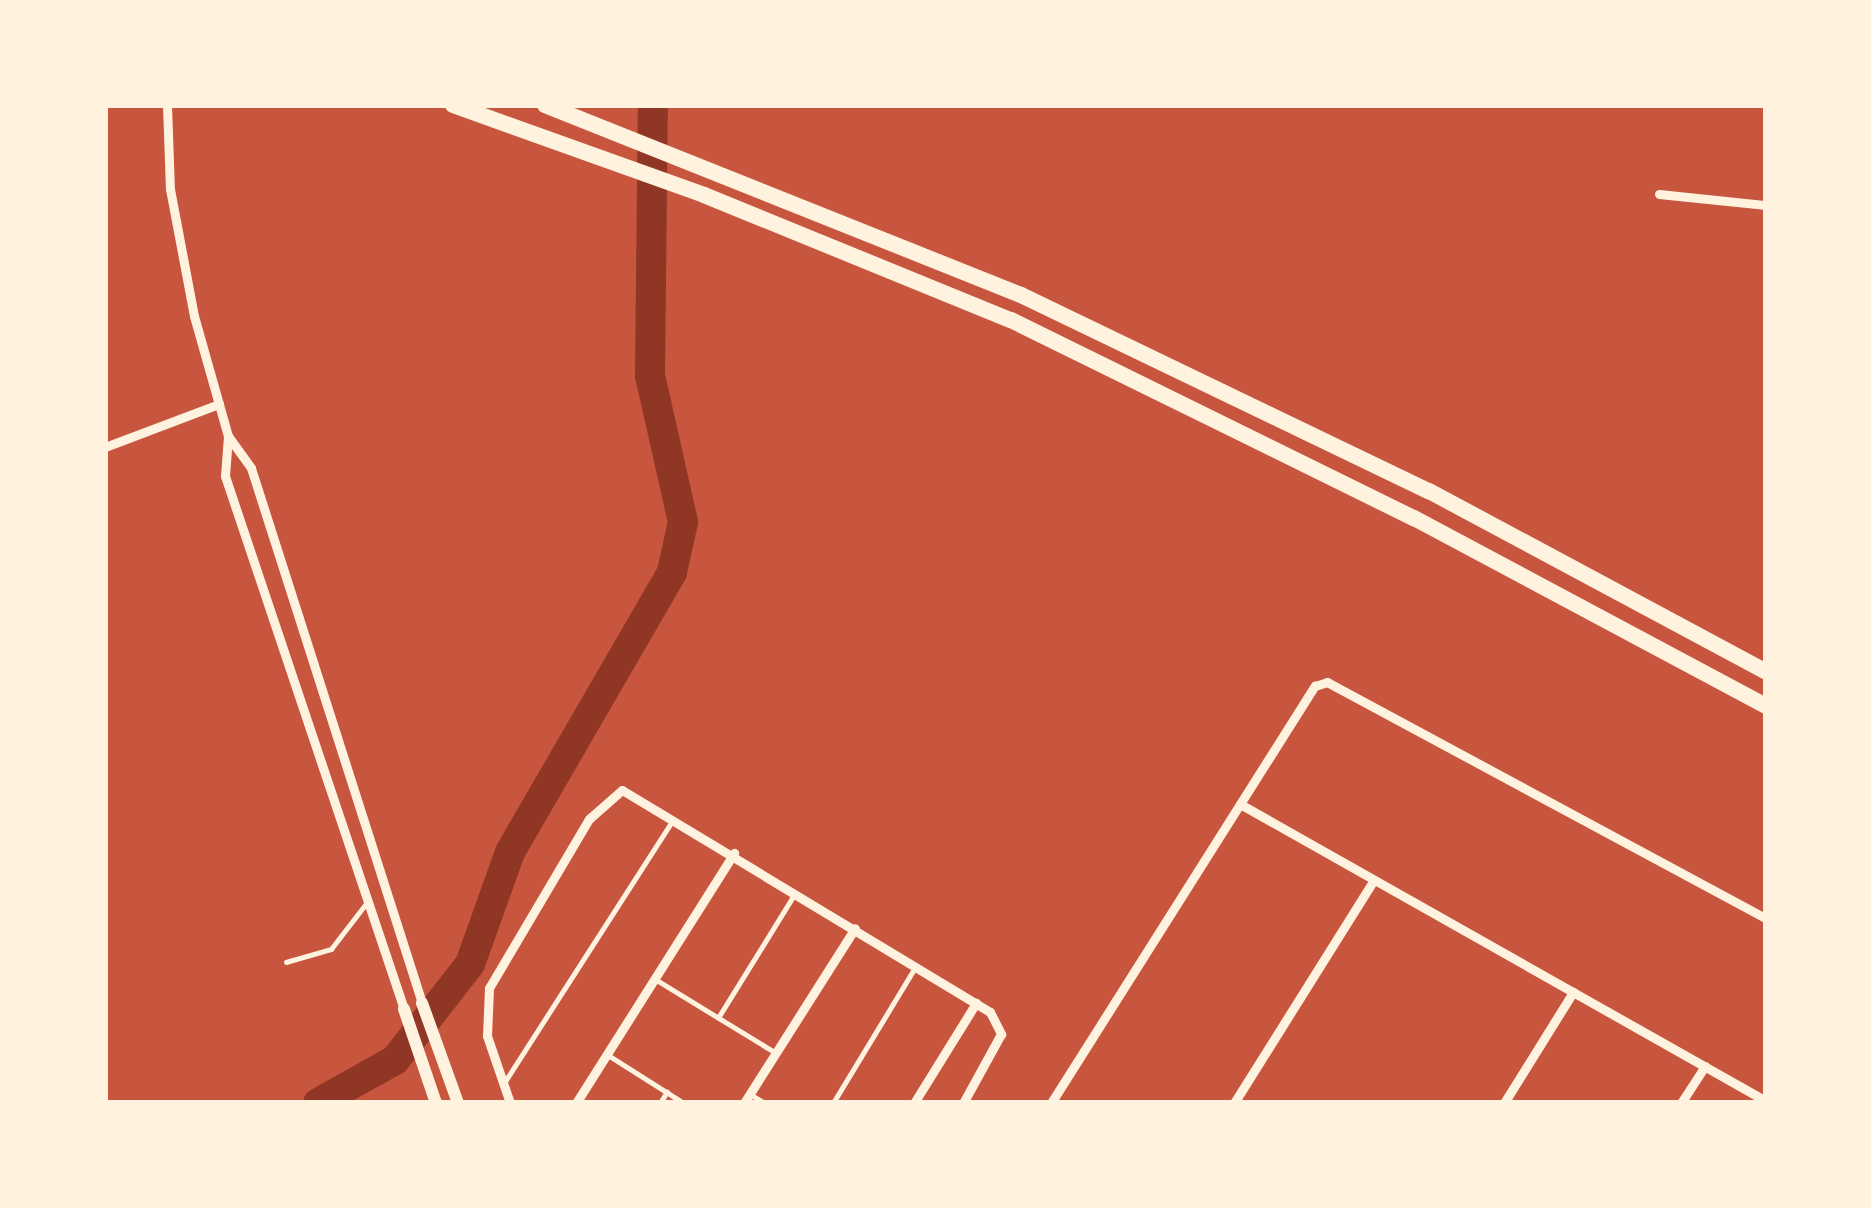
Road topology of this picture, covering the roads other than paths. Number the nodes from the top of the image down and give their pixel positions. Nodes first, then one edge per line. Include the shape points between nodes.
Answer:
1 (167, 105) edge
2 (453, 105) edge
3 (545, 105) edge
4 (1659, 194) dead end
5 (1766, 205) edge
6 (219, 404) junction
7 (228, 436) junction
8 (105, 447) edge
9 (1766, 672) edge
10 (1766, 706) edge
11 (1240, 804) junction
12 (675, 817) junction
13 (734, 854) junction
14 (1374, 880) junction
15 (796, 892) junction
16 (368, 901) junction
17 (1766, 918) edge
18 (855, 928) junction
19 (286, 962) dead end
20 (916, 966) junction
21 (655, 980) junction
22 (1574, 992) junction
23 (422, 1003) joint
24 (976, 1003) junction
25 (404, 1010) joint
26 (718, 1018) junction
27 (776, 1053) junction
28 (607, 1055) junction
29 (1705, 1066) junction
30 (503, 1083) junction
31 (667, 1093) junction
32 (434, 1096) edge
33 (747, 1098) edge
34 (1766, 1101) edge
35 (458, 1103) edge
36 (511, 1103) edge
37 (576, 1103) edge
38 (660, 1103) edge
39 (684, 1103) edge
40 (765, 1103) edge
41 (833, 1103) edge
42 (914, 1103) edge
43 (963, 1103) edge
44 (1051, 1103) edge
45 (1234, 1103) edge
46 (1504, 1103) edge
47 (1681, 1103) edge

1 - 6 street via 175,226
2 - 10 highway via 704,195 1011,320 1414,518
3 - 9 highway via 713,167 1107,336 1429,490
4 - 5 street
6 - 7 street
6 - 8 street
7 - 16 street via 225,476
7 - 23 street via 251,468
11 - 14 street
11 - 17 street via 1315,686 1346,687
11 - 44 street
12 - 13 street
12 - 30 lane
12 - 30 street via 622,790 589,819 489,988 488,1036
13 - 15 street
13 - 21 street
14 - 22 street
14 - 45 street
15 - 18 street
15 - 26 lane
16 - 19 lane via 332,949
16 - 25 street
18 - 20 street
18 - 27 street
20 - 24 street
20 - 41 lane
21 - 26 lane
21 - 28 street
22 - 29 street
22 - 46 street
23 - 35 main road
24 - 42 street
24 - 43 street via 1000,1023 1001,1034
25 - 32 main road
26 - 27 lane
27 - 33 street
28 - 31 lane
28 - 37 street
29 - 34 street
29 - 47 street
30 - 36 street
31 - 38 lane
31 - 39 lane
33 - 40 lane

